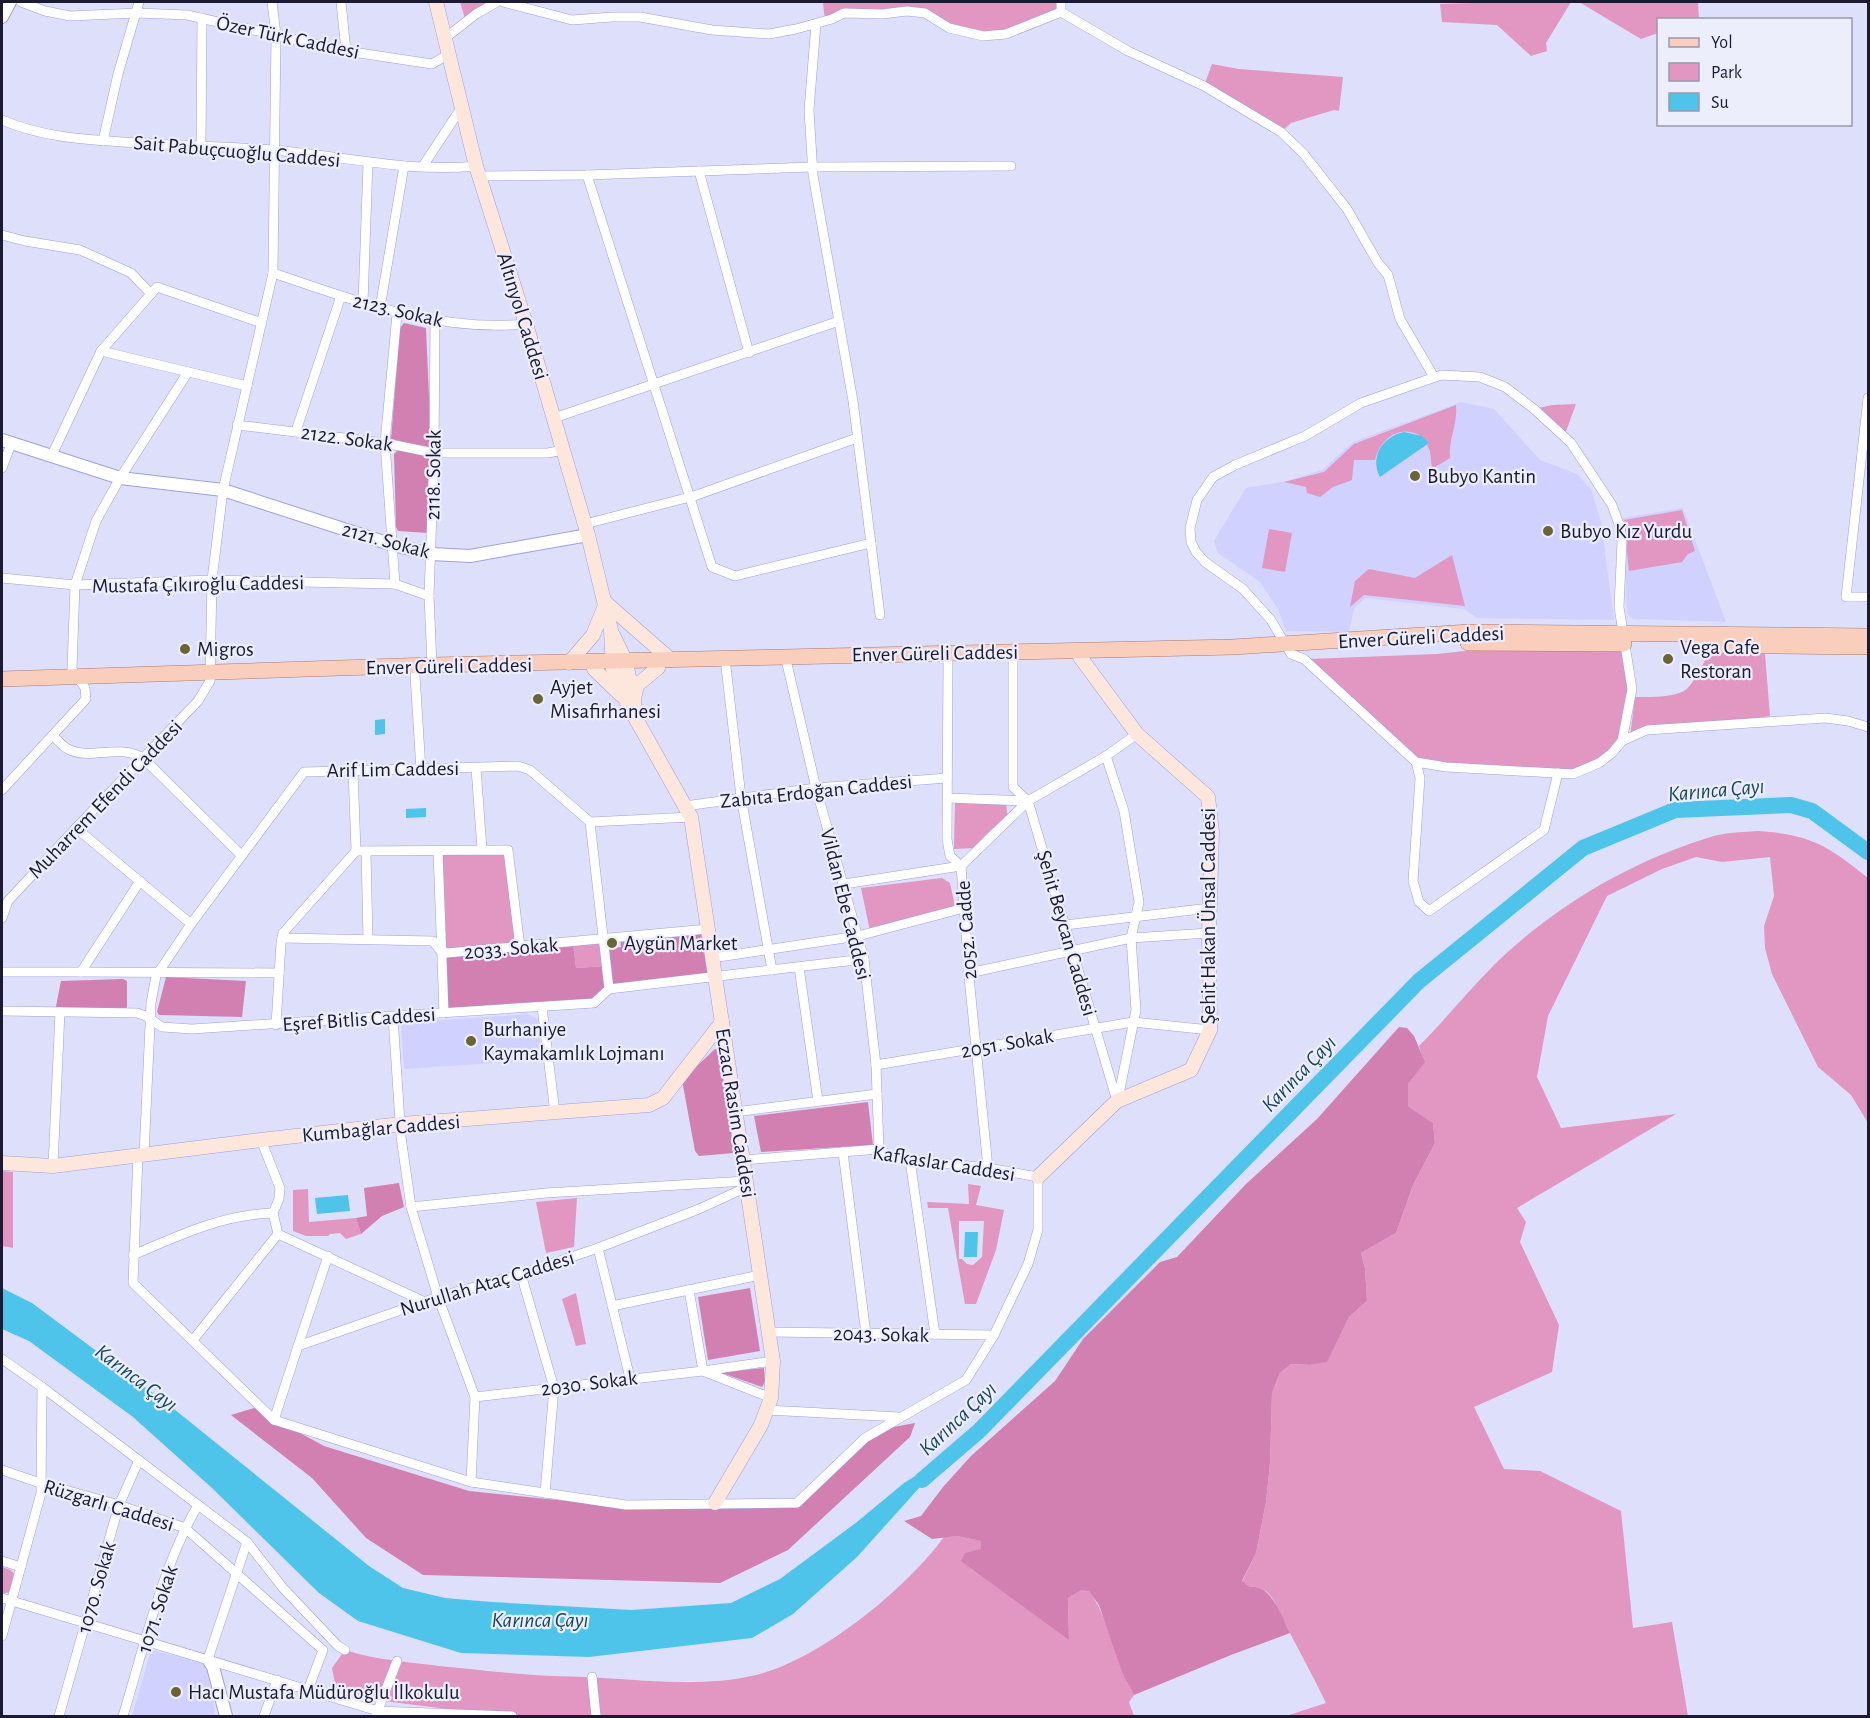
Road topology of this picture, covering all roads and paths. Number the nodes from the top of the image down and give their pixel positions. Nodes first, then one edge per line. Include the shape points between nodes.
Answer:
1 (10, 2) edge
2 (21, 2) edge
3 (139, 2) edge
4 (272, 2) edge
5 (341, 2) edge
6 (436, 2) edge
7 (497, 2) edge
8 (503, 2) edge
9 (1061, 2) edge
10 (1061, 12) junction
11 (137, 13) junction
12 (2, 17) edge
13 (202, 18) junction
14 (816, 24) junction
15 (276, 35) junction
16 (444, 39) junction
17 (346, 51) junction
18 (447, 55) junction
19 (461, 108) junction
20 (2, 120) edge
21 (103, 141) junction
22 (201, 146) junction
23 (274, 150) junction
24 (368, 163) junction
25 (404, 166) junction
26 (423, 166) junction
27 (1011, 166) dead end
28 (812, 167) junction
29 (477, 171) junction
30 (699, 171) junction
31 (586, 175) junction
32 (2, 235) edge
33 (273, 273) junction
34 (151, 294) junction
35 (341, 296) junction
36 (363, 303) junction
37 (380, 309) junction
38 (397, 314) junction
39 (435, 321) junction
40 (839, 321) junction
41 (262, 323) junction
42 (526, 324) junction
43 (101, 351) junction
44 (748, 353) junction
45 (188, 372) junction
46 (1434, 377) junction
47 (247, 386) junction
48 (653, 386) junction
49 (1869, 398) edge
50 (554, 418) junction
51 (237, 425) junction
52 (296, 431) junction
53 (857, 438) junction
54 (6, 442) edge
55 (385, 443) junction
56 (563, 450) junction
57 (434, 453) junction
58 (51, 457) junction
59 (2, 468) edge
60 (120, 478) junction
61 (223, 490) junction
62 (690, 498) junction
63 (587, 530) junction
64 (870, 543) junction
65 (393, 545) junction
66 (431, 554) junction
67 (2, 578) edge
68 (212, 580) junction
69 (395, 584) junction
70 (75, 585) junction
71 (429, 596) junction
72 (1869, 597) edge
73 (606, 603) junction
74 (880, 615) dead end
75 (1869, 636) edge
76 (1624, 639) junction
77 (1869, 646) edge
78 (1288, 650) junction
79 (1080, 657) junction
80 (1013, 659) junction
81 (948, 661) junction
82 (569, 663) junction
83 (665, 664) junction
84 (787, 664) junction
85 (432, 665) junction
86 (620, 666) junction
87 (726, 667) junction
88 (594, 669) junction
89 (415, 675) junction
90 (210, 676) junction
91 (2, 679) edge
92 (81, 683) junction
93 (2, 687) edge
94 (630, 703) junction
95 (1869, 727) edge
96 (1137, 734) junction
97 (53, 736) junction
98 (1622, 741) junction
99 (1106, 756) junction
100 (143, 758) junction
101 (1416, 762) junction
102 (476, 768) junction
103 (421, 770) junction
104 (353, 771) junction
105 (1558, 773) junction
106 (947, 778) junction
107 (816, 788) junction
108 (2, 790) edge
109 (741, 797) junction
110 (948, 798) junction
111 (1028, 801) junction
112 (688, 811) junction
113 (590, 822) junction
114 (76, 828) junction
115 (482, 849) junction
116 (361, 851) junction
117 (438, 851) junction
118 (242, 855) junction
119 (961, 866) junction
120 (140, 881) junction
121 (844, 884) junction
122 (2, 892) edge
123 (8, 901) junction
124 (964, 908) junction
125 (1210, 908) junction
126 (1136, 916) junction
127 (2, 918) edge
128 (191, 924) junction
129 (1065, 925) junction
130 (708, 929) junction
131 (1209, 933) junction
132 (858, 936) junction
133 (282, 938) junction
134 (1131, 938) junction
135 (368, 939) junction
136 (603, 939) junction
137 (520, 947) junction
138 (768, 950) junction
139 (1072, 950) junction
140 (442, 951) junction
141 (712, 958) junction
142 (864, 959) junction
143 (799, 967) junction
144 (772, 970) junction
145 (158, 971) junction
146 (2, 972) edge
147 (81, 972) junction
148 (279, 973) junction
149 (969, 973) junction
150 (716, 977) junction
151 (609, 989) junction
152 (542, 1006) junction
153 (2, 1011) edge
154 (60, 1012) junction
155 (444, 1013) junction
156 (393, 1017) junction
157 (150, 1019) junction
158 (722, 1022) junction
159 (1133, 1022) junction
160 (276, 1025) junction
161 (1094, 1028) junction
162 (1210, 1030) junction
163 (976, 1050) junction
164 (876, 1065) junction
165 (877, 1094) junction
166 (818, 1101) junction
167 (1118, 1101) junction
168 (735, 1112) junction
169 (555, 1113) junction
170 (401, 1125) junction
171 (261, 1140) junction
172 (879, 1149) junction
173 (843, 1152) junction
174 (141, 1155) junction
175 (742, 1160) junction
176 (910, 1160) junction
177 (2, 1163) edge
178 (53, 1166) junction
179 (988, 1168) junction
180 (1038, 1177) junction
181 (746, 1184) junction
182 (411, 1207) junction
183 (273, 1213) junction
184 (278, 1234) junction
185 (598, 1248) junction
186 (133, 1255) junction
187 (328, 1256) junction
188 (521, 1274) junction
189 (760, 1275) junction
190 (689, 1290) junction
191 (438, 1297) junction
192 (425, 1302) junction
193 (612, 1306) junction
194 (769, 1332) junction
195 (866, 1334) junction
196 (936, 1334) junction
197 (994, 1335) junction
198 (193, 1340) junction
199 (298, 1346) junction
200 (2, 1359) edge
201 (773, 1361) junction
202 (703, 1371) junction
203 (630, 1378) junction
204 (42, 1387) junction
205 (554, 1388) junction
206 (475, 1397) junction
207 (769, 1404) junction
208 (901, 1417) junction
209 (274, 1420) junction
210 (139, 1460) junction
211 (2, 1470) edge
212 (471, 1482) junction
213 (40, 1484) junction
214 (545, 1493) junction
215 (715, 1503) junction
216 (119, 1505) junction
217 (198, 1505) junction
218 (185, 1528) junction
219 (247, 1542) junction
220 (2, 1562) edge
221 (21, 1567) junction
222 (237, 1573) junction
223 (6, 1600) edge
224 (86, 1623) junction
225 (2, 1636) edge
226 (146, 1641) junction
227 (345, 1650) dead end
228 (208, 1659) junction
229 (397, 1661) dead end
230 (592, 1677) dead end
231 (278, 1680) junction
232 (308, 1690) junction
233 (377, 1714) edge
234 (59, 1716) edge
235 (123, 1716) edge
236 (226, 1716) edge
237 (264, 1716) edge
238 (499, 1716) edge
239 (512, 1716) edge
240 (596, 1716) edge

1 - 12 street
2 - 11 street, Özer Türk Caddesi via 70,16
3 - 11 street
4 - 15 street
5 - 17 street
6 - 16 main road, Altınyol Caddesi
7 - 16 street
8 - 14 street via 572,20 640,17 712,30 769,34
9 - 10 street
10 - 14 street via 1006,34 983,36 949,28 926,13 844,13
10 - 46 street via 1128,51 1204,86 1281,132 1303,153 1347,209 1388,275 1400,319
11 - 13 street, Özer Türk Caddesi
11 - 21 street
13 - 15 street, Özer Türk Caddesi
13 - 22 street
14 - 28 street via 809,110
15 - 17 street, Özer Türk Caddesi
15 - 23 street
16 - 18 main road, Altınyol Caddesi
17 - 18 street, Özer Türk Caddesi via 432,64
18 - 19 main road, Altınyol Caddesi
19 - 26 street
19 - 29 main road, Altınyol Caddesi
20 - 21 street, Sait Pabuçcuoğlu Caddesi via 39,132
21 - 22 street, Sait Pabuçcuoğlu Caddesi
22 - 23 street, Sait Pabuçcuoğlu Caddesi
23 - 24 street, Sait Pabuçcuoğlu Caddesi
23 - 33 street
24 - 25 street, Sait Pabuçcuoğlu Caddesi
24 - 36 street
25 - 26 street, Sait Pabuçcuoğlu Caddesi
25 - 37 street
26 - 29 street, Sait Pabuçcuoğlu Caddesi
27 - 28 street, Sait Pabuçcuoğlu Caddesi
28 - 30 street, Sait Pabuçcuoğlu Caddesi
28 - 40 street
29 - 31 street, Sait Pabuçcuoğlu Caddesi
29 - 42 main road, Altınyol Caddesi
30 - 31 street, Sait Pabuçcuoğlu Caddesi
30 - 44 street
31 - 48 street
32 - 34 street via 80,250 131,273
33 - 35 street, 2123. Sokak
33 - 41 street
34 - 41 street via 157,287
34 - 43 street
35 - 36 street, 2123. Sokak
35 - 52 street
36 - 37 street, 2123. Sokak
37 - 38 street, 2123. Sokak
38 - 39 street, 2123. Sokak
38 - 55 street
39 - 42 street, 2123. Sokak
39 - 57 street, 2118. Sokak
40 - 44 street
40 - 53 street
41 - 47 street
42 - 50 main road, Altınyol Caddesi
43 - 45 street
43 - 58 street
44 - 48 street
45 - 47 street
45 - 60 street
46 - 76 street via 1480,377 1505,387 1571,444 1612,505 1620,527 1618,607
46 - 78 street via 1361,403 1305,436 1235,465 1213,477 1197,500 1190,528 1196,552 1262,608
47 - 51 street
48 - 50 street
48 - 62 street
49 - 72 street via 1846,597
50 - 56 main road, Altınyol Caddesi
51 - 52 street, 2122. Sokak
51 - 61 street
52 - 55 street, 2122. Sokak
53 - 62 street
53 - 64 street
54 - 58 street, 2121. Sokak
54 - 59 street
55 - 57 street, 2122. Sokak
55 - 65 street
56 - 57 street, 2122. Sokak
56 - 63 main road, Altınyol Caddesi
57 - 66 street, 2118. Sokak
58 - 60 street, 2121. Sokak
60 - 61 street, 2121. Sokak
60 - 70 street via 96,521
61 - 65 street, 2121. Sokak
61 - 68 street
62 - 63 street
62 - 64 street via 712,567 735,576
63 - 66 street, 2121. Sokak via 470,556
63 - 73 main road, Altınyol Caddesi
64 - 74 street
65 - 66 street, 2121. Sokak
65 - 69 street
66 - 71 street, 2118. Sokak
67 - 70 street, Mustafa Çıkıroğlu Caddesi
68 - 69 street, Mustafa Çıkıroğlu Caddesi
68 - 70 street, Mustafa Çıkıroğlu Caddesi
68 - 90 street
69 - 71 street, Mustafa Çıkıroğlu Caddesi
70 - 92 street via 72,669
71 - 85 street, 2118. Sokak
73 - 82 main road via 592,635
73 - 83 main road
73 - 86 main road, Altınyol Caddesi
75 - 76 main road, Enver Güreli Caddesi
76 - 77 main road, Enver Güreli Caddesi
76 - 78 main road, Enver Güreli Caddesi
76 - 98 street via 1632,689
78 - 79 main road, Enver Güreli Caddesi
78 - 83 main road, Enver Güreli Caddesi
78 - 101 street via 1304,659
79 - 80 main road, Enver Güreli Caddesi
79 - 96 main road, Şehit Hakan Ünsal Caddesi
80 - 81 main road, Enver Güreli Caddesi
80 - 111 street, Şehit Beycan Caddesi via 1013,787
81 - 84 main road, Enver Güreli Caddesi
81 - 106 street, 2052. Cadde
82 - 85 main road, Enver Güreli Caddesi
82 - 86 main road, Enver Güreli Caddesi
83 - 86 main road, Enver Güreli Caddesi
83 - 87 main road, Enver Güreli Caddesi
83 - 94 main road via 637,685
84 - 87 main road, Enver Güreli Caddesi
84 - 107 street, Vildan Ebe Caddesi
85 - 90 main road, Enver Güreli Caddesi
86 - 88 main road, Enver Güreli Caddesi
86 - 94 main road, Eczacı Rasim Caddesi
87 - 109 street
88 - 89 main road, Enver Güreli Caddesi
88 - 94 main road
89 - 90 main road, Enver Güreli Caddesi
89 - 103 street
90 - 92 main road, Enver Güreli Caddesi
90 - 100 street, Muharrem Efendi Caddesi via 198,701
91 - 92 main road, Enver Güreli Caddesi
92 - 93 main road, Enver Güreli Caddesi
92 - 97 street via 86,699
94 - 112 main road, Eczacı Rasim Caddesi
95 - 98 street via 1825,718 1647,730
96 - 99 street
96 - 125 main road, Şehit Hakan Ünsal Caddesi via 1208,797 1212,832
97 - 100 street via 75,752 120,751
97 - 108 street
98 - 105 street via 1599,763 1572,774
99 - 111 street
99 - 126 street via 1124,812 1139,902
100 - 114 street, Muharrem Efendi Caddesi
100 - 118 street
101 - 105 street
101 - 105 street via 1420,778 1413,880 1419,902 1429,911 1544,830
102 - 103 street, Arif Lim Caddesi
102 - 113 street, Arif Lim Caddesi via 523,766
102 - 115 street
103 - 104 street, Arif Lim Caddesi
104 - 116 street
104 - 118 street, Arif Lim Caddesi via 301,774
106 - 107 street, Zabıta Erdoğan Caddesi
106 - 110 street, 2052. Cadde
107 - 109 street, Zabıta Erdoğan Caddesi
107 - 121 street, Vildan Ebe Caddesi
109 - 112 street, Zabıta Erdoğan Caddesi
109 - 138 street
110 - 111 street
110 - 119 street, 2052. Cadde via 950,856
111 - 119 street
111 - 129 street, Şehit Beycan Caddesi
112 - 113 street, Zabıta Erdoğan Caddesi
112 - 130 main road, Eczacı Rasim Caddesi
113 - 136 street
114 - 120 street
114 - 123 street, Muharrem Efendi Caddesi
115 - 117 street
115 - 137 street via 510,852
116 - 117 street
116 - 133 street
116 - 135 street
117 - 140 street
118 - 128 street, Arif Lim Caddesi
119 - 121 street
119 - 124 street, 2052. Cadde
120 - 128 street
120 - 147 street
121 - 132 street, Vildan Ebe Caddesi
122 - 123 street
123 - 127 street, Muharrem Efendi Caddesi
124 - 132 street
124 - 149 street, 2052. Cadde
125 - 126 street
125 - 131 main road, Şehit Hakan Ünsal Caddesi
126 - 129 street
126 - 134 street
128 - 145 street, Arif Lim Caddesi
129 - 139 street, Şehit Beycan Caddesi
130 - 136 street, 2033. Sokak
130 - 141 main road, Eczacı Rasim Caddesi
131 - 134 street
131 - 162 main road, Şehit Hakan Ünsal Caddesi
132 - 138 street
132 - 142 street, Vildan Ebe Caddesi
133 - 135 street, 2033. Sokak
133 - 148 street
134 - 139 street
134 - 159 street via 1136,1010
135 - 140 street, 2033. Sokak via 433,941
136 - 137 street, 2033. Sokak
136 - 151 street
137 - 140 street, 2033. Sokak
138 - 141 street
138 - 144 street
139 - 149 street
139 - 161 street, Şehit Beycan Caddesi
140 - 155 street
141 - 150 main road, Eczacı Rasim Caddesi
142 - 143 street, Eşref Bitlis Caddesi
142 - 164 street, Vildan Ebe Caddesi
143 - 144 street, Eşref Bitlis Caddesi
143 - 166 street
144 - 150 street, Eşref Bitlis Caddesi
145 - 147 street
145 - 148 street
145 - 157 street, Arif Lim Caddesi
146 - 147 street
148 - 160 street
149 - 163 street, 2052. Cadde
150 - 151 street, Eşref Bitlis Caddesi
150 - 158 main road, Eczacı Rasim Caddesi
151 - 152 street, Eşref Bitlis Caddesi via 594,1003
152 - 155 street, Eşref Bitlis Caddesi
152 - 169 street
153 - 154 street, Eşref Bitlis Caddesi
154 - 157 street, Eşref Bitlis Caddesi via 137,1013
154 - 178 street
155 - 156 street, Eşref Bitlis Caddesi
156 - 160 street, Eşref Bitlis Caddesi
156 - 170 street
157 - 160 street, Eşref Bitlis Caddesi via 162,1027 192,1029
157 - 174 street, Arif Lim Caddesi
158 - 168 main road, Eczacı Rasim Caddesi
158 - 169 main road, Kumbağlar Caddesi via 657,1103
159 - 161 street, 2051. Sokak
159 - 162 street, 2051. Sokak
159 - 167 street
161 - 163 street, 2051. Sokak
161 - 167 street, Şehit Beycan Caddesi
162 - 167 main road, Şehit Hakan Ünsal Caddesi via 1191,1070
163 - 164 street, 2051. Sokak
163 - 179 street, 2052. Cadde
164 - 165 street, Vildan Ebe Caddesi
165 - 166 street
165 - 172 street, Vildan Ebe Caddesi
166 - 168 street
167 - 180 main road
168 - 175 main road, Eczacı Rasim Caddesi
169 - 170 main road, Kumbağlar Caddesi
170 - 171 main road, Kumbağlar Caddesi
170 - 182 street
171 - 174 main road, Kumbağlar Caddesi
171 - 183 street via 280,1188
172 - 173 street, Kafkaslar Caddesi
172 - 176 street, Kafkaslar Caddesi via 893,1158
173 - 175 street, Kafkaslar Caddesi
173 - 195 street
174 - 178 main road, Kumbağlar Caddesi
174 - 186 street, Arif Lim Caddesi
175 - 181 main road, Eczacı Rasim Caddesi
176 - 179 street, Kafkaslar Caddesi
176 - 196 street
177 - 178 main road, Kumbağlar Caddesi
179 - 180 street, Kafkaslar Caddesi
180 - 197 street via 1038,1230 1028,1264
181 - 182 street via 546,1193
181 - 185 street, Nurullah Ataç Caddesi
181 - 189 main road, Eczacı Rasim Caddesi
182 - 191 street
183 - 184 street
183 - 186 street via 210,1223
184 - 187 street
184 - 198 street
185 - 188 street, Nurullah Ataç Caddesi
185 - 193 street
186 - 198 street, Arif Lim Caddesi via 133,1282
187 - 192 street
187 - 199 street
188 - 191 street, Nurullah Ataç Caddesi
188 - 205 street
189 - 190 street
189 - 194 main road, Eczacı Rasim Caddesi
190 - 193 street
190 - 202 street
191 - 192 street, Nurullah Ataç Caddesi
191 - 206 street
192 - 199 street, Nurullah Ataç Caddesi
193 - 203 street
194 - 195 street, 2043. Sokak
194 - 201 main road, Eczacı Rasim Caddesi
195 - 196 street, 2043. Sokak
196 - 197 street, 2043. Sokak
197 - 208 street via 966,1380
198 - 209 street, Arif Lim Caddesi
199 - 209 street
200 - 204 street
201 - 202 street, 2030. Sokak
201 - 207 main road, Eczacı Rasim Caddesi
202 - 203 street, 2030. Sokak
202 - 207 street, 2030. Sokak
203 - 205 street, 2030. Sokak
204 - 210 street
204 - 213 street
205 - 206 street, 2030. Sokak
205 - 214 street
206 - 212 street
207 - 208 street, 2030. Sokak
207 - 215 main road, Eczacı Rasim Caddesi via 761,1425
208 - 215 street via 865,1438 797,1503
209 - 212 street
210 - 216 street, 1070. Sokak
210 - 217 street
211 - 213 street, Rüzgarlı Caddesi
212 - 214 street
213 - 216 street, Rüzgarlı Caddesi
213 - 221 street
214 - 215 street via 626,1505
216 - 218 street, Rüzgarlı Caddesi
216 - 224 street, 1070. Sokak
217 - 218 street, 1071. Sokak
217 - 219 street
218 - 222 street, Rüzgarlı Caddesi
218 - 226 street, 1071. Sokak
219 - 222 street
219 - 227 street via 283,1588
220 - 221 street
221 - 223 street
222 - 228 street
222 - 232 street, Rüzgarlı Caddesi via 323,1650
223 - 224 street
223 - 225 street
224 - 226 street
224 - 234 street, 1070. Sokak
226 - 228 street
226 - 235 street, 1071. Sokak
228 - 231 street
228 - 236 street
229 - 233 street
230 - 240 street
231 - 232 street
231 - 237 street
232 - 233 street
233 - 238 street
238 - 239 street

